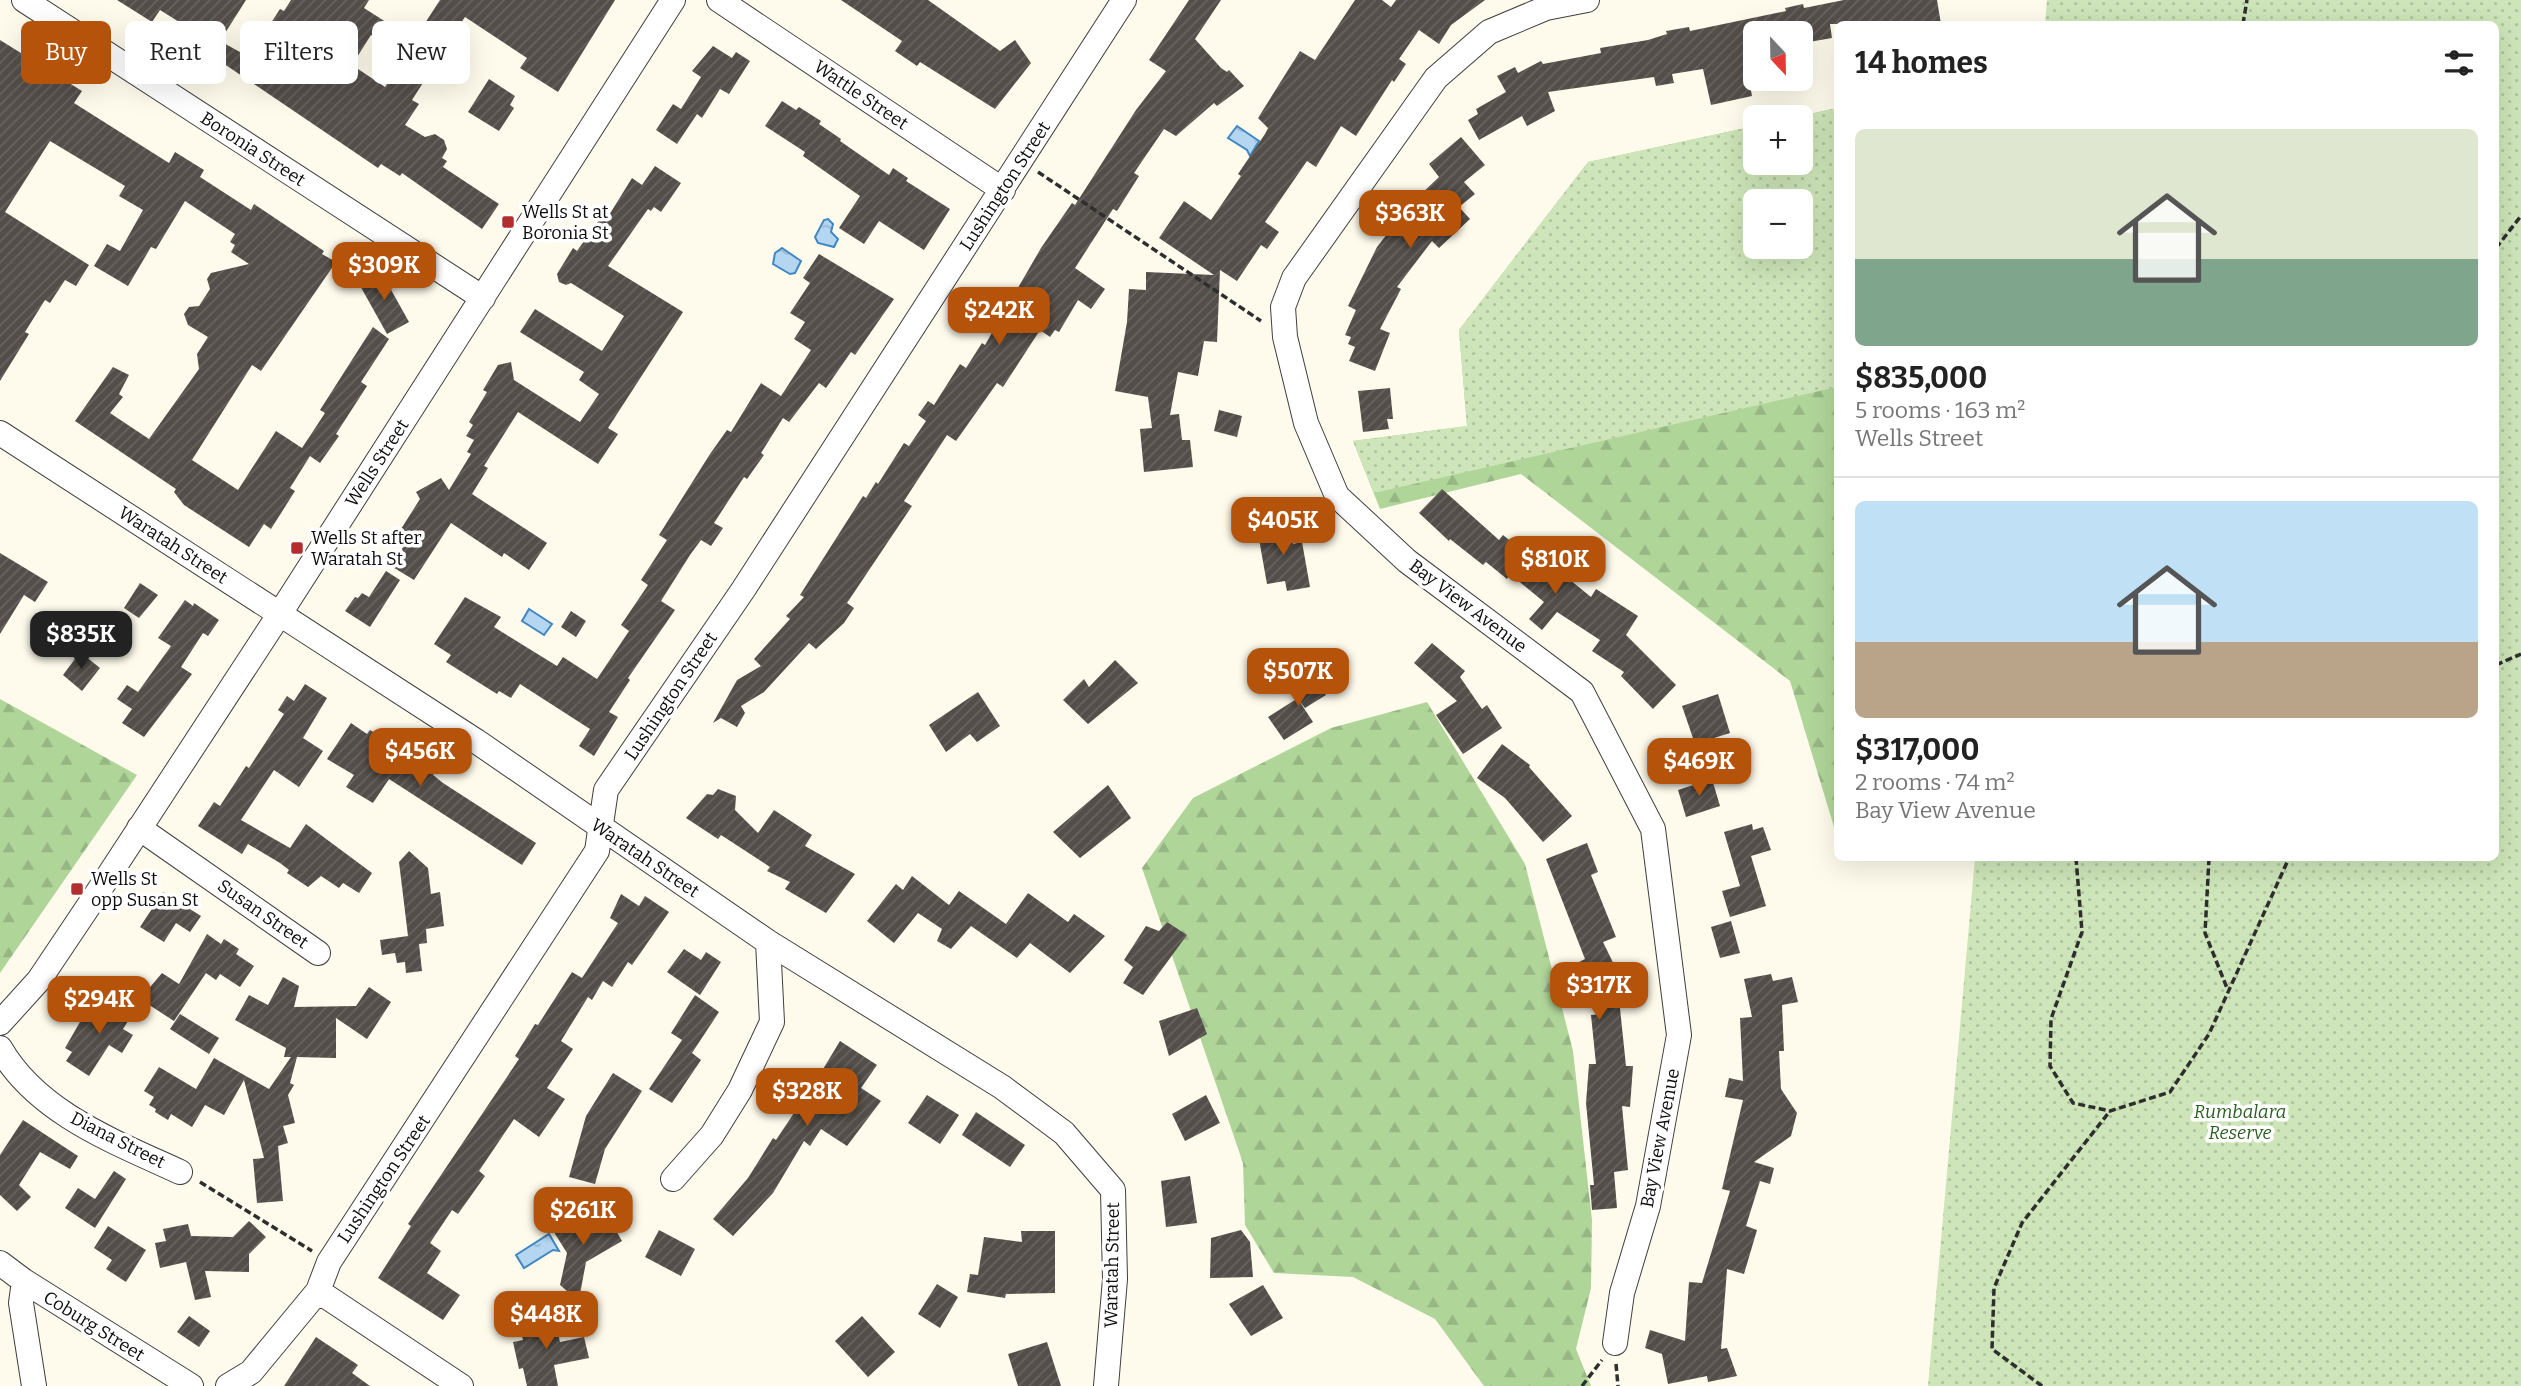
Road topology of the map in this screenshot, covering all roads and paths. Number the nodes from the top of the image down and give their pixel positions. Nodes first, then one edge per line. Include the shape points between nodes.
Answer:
1 (24, 0) edge
2 (673, 0) edge
3 (719, 0) edge
4 (1124, 0) edge
5 (1587, 0) edge
6 (2247, 0) edge
7 (2244, 21) edge
8 (1022, 161) junction
9 (1003, 190) junction
10 (2521, 216) edge
11 (2499, 244) edge
12 (482, 298) junction
13 (1285, 337) junction
14 (0, 433) edge
15 (279, 615) junction
16 (2521, 654) edge
17 (2499, 664) edge
18 (599, 827) junction
19 (139, 828) junction
20 (2076, 861) edge
21 (2209, 861) edge
22 (2288, 861) edge
23 (768, 942) junction
24 (318, 953) dead end
25 (2228, 989) junction
26 (0, 1023) edge
27 (0, 1048) edge
28 (2110, 1111) junction
29 (180, 1172) joint
30 (673, 1179) dead end
31 (329, 1262) junction
32 (0, 1263) edge
33 (23, 1281) junction
34 (318, 1291) junction
35 (1615, 1343) dead end
36 (1113, 1383) edge
37 (33, 1386) edge
38 (191, 1386) edge
39 (228, 1386) edge
40 (461, 1386) edge
41 (2042, 1386) edge

1 - 12 street, Boronia Street
2 - 12 street, Wells Street
3 - 9 street, Wattle Street
4 - 8 street, Lushington Street
5 - 13 street, Bay View Avenue via 1546,8 1489,32 1436,78 1294,278 1283,307
6 - 7 path
8 - 9 street, Lushington Street
8 - 13 path
9 - 18 street, Lushington Street via 743,590 606,790
10 - 11 path
12 - 15 street, Wells Street
13 - 35 street, Bay View Avenue via 1306,423 1337,496 1407,561 1582,692 1653,830 1679,1035 1648,1206 1622,1293
14 - 15 street, Waratah Street
15 - 18 street, Waratah Street via 476,741
15 - 19 street, Wells Street
16 - 17 path
18 - 23 street, Waratah Street
18 - 31 street, Lushington Street via 597,851
19 - 24 street, Susan Street
19 - 26 street, Wells Street via 39,980
20 - 28 path via 2081,932 2051,1019 2050,1066 2073,1102
21 - 25 path via 2205,933
22 - 25 path
23 - 30 street via 772,1022 733,1102 712,1135
23 - 36 street, Waratah Street via 1002,1087 1064,1133 1113,1190
25 - 28 path via 2209,1034 2170,1092
27 - 29 street, Diana Street via 19,1075 78,1124
28 - 41 path via 2022,1223 1994,1288 1992,1349
29 - 31 path
31 - 34 street, Lushington Street
32 - 33 street, Coburg Street
33 - 37 street via 21,1303
33 - 38 street, Coburg Street
34 - 39 street, Lushington Street via 251,1372
34 - 40 street

